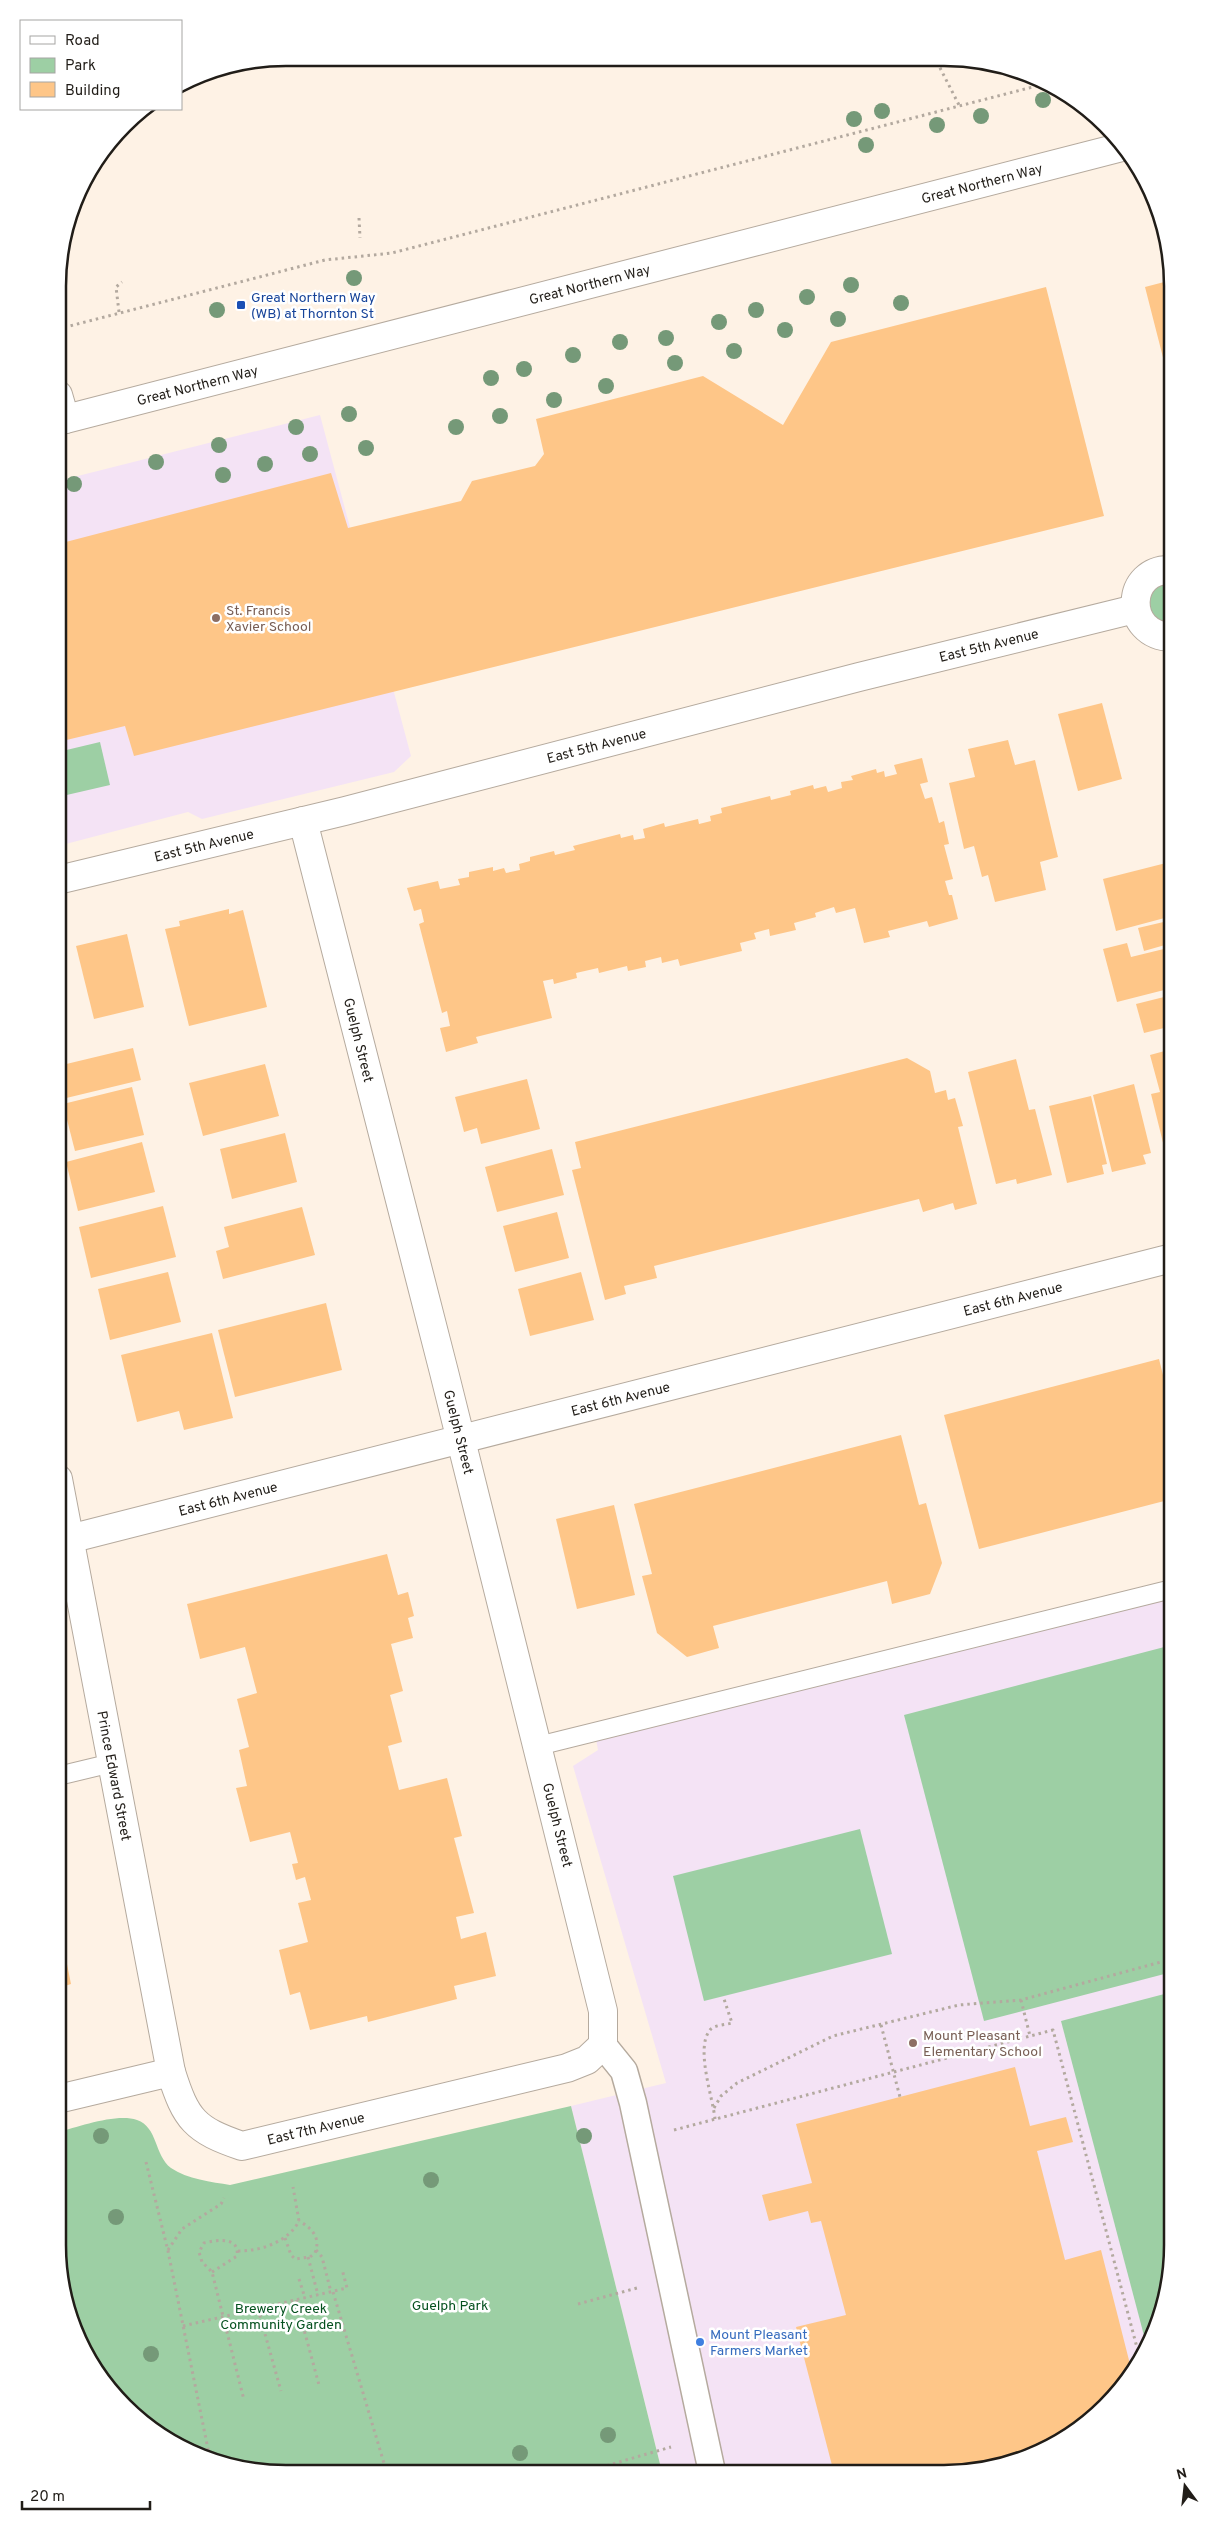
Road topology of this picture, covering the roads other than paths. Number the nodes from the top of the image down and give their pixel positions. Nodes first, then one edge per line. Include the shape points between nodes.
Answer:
1 (1115, 149) edge
2 (66, 411) edge
3 (1164, 571) edge
4 (1135, 609) junction
5 (1164, 636) edge
6 (303, 821) junction
7 (66, 878) edge
8 (1164, 1260) edge
9 (461, 1439) junction
10 (66, 1523) edge
11 (69, 1539) junction
12 (1164, 1591) edge
13 (538, 1746) junction
14 (112, 1763) junction
15 (66, 1774) edge
16 (603, 2045) junction
17 (171, 2072) junction
18 (66, 2097) edge
19 (711, 2465) edge

1 - 2 street, Great Northern Way
3 - 4 street via 1146,578 1137,593
4 - 5 street via 1146,628
4 - 6 street, East 5th Avenue
6 - 7 street, East 5th Avenue
6 - 9 street, Guelph Street
8 - 9 street, East 6th Avenue
9 - 11 street, East 6th Avenue
9 - 13 street, Guelph Street
10 - 11 street, Prince Edward Street
11 - 14 street, Prince Edward Street
12 - 13 lane
13 - 16 street, Guelph Street via 603,2011
14 - 15 lane
14 - 17 street, Prince Edward Street
16 - 17 street, East 7th Avenue via 587,2060 567,2068 242,2146 213,2136 195,2124 179,2097
16 - 19 street via 624,2071 642,2139
17 - 18 street

